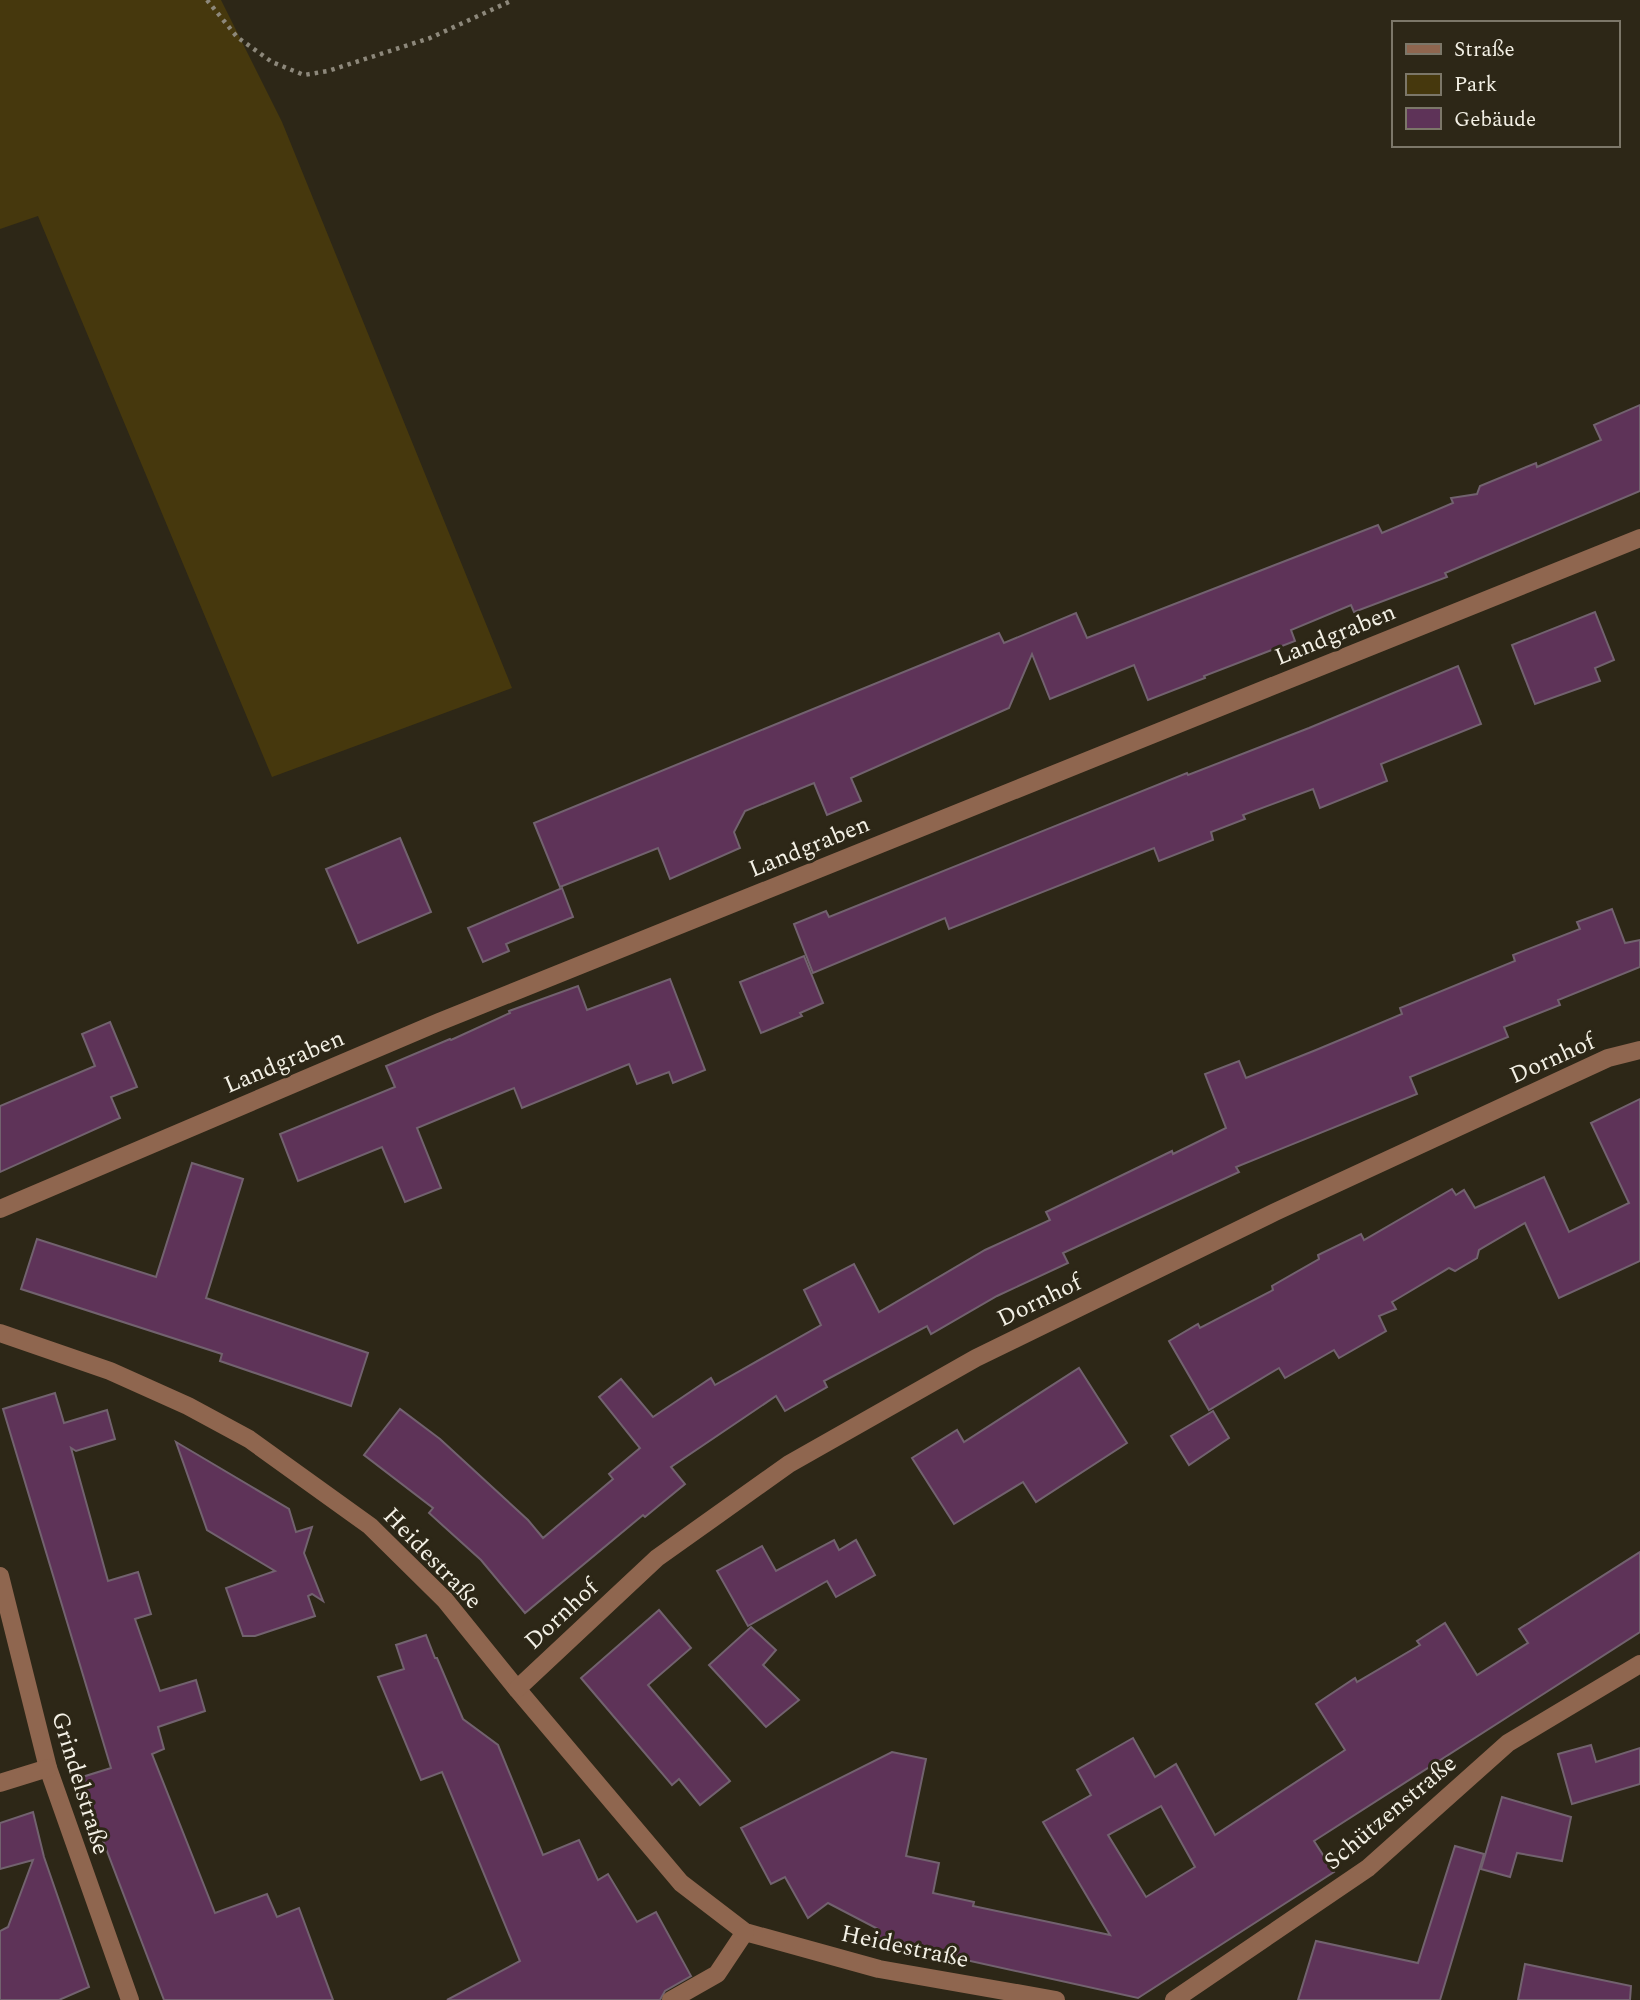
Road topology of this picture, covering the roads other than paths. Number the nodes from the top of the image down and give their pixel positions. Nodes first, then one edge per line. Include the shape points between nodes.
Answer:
1 (1640, 538) edge
2 (1640, 1050) edge
3 (0, 1209) edge
4 (0, 1333) edge
5 (0, 1576) edge
6 (1640, 1664) edge
7 (517, 1689) junction
8 (48, 1768) junction
9 (0, 1783) edge
10 (745, 1932) junction
11 (130, 2000) edge
12 (671, 2000) edge
13 (1056, 2000) edge
14 (1174, 2000) edge

1 - 3 street, Landgraben via 452,1016
2 - 7 street, Dornhof via 1608,1058 1275,1212 964,1364 789,1464 657,1558
4 - 7 street, Heidestraße via 110,1371 249,1439 370,1526 445,1600
5 - 8 street, Grindelstraße
6 - 14 street, Schützenstraße via 1508,1744 1368,1868
7 - 10 street, Heidestraße via 681,1883
8 - 9 street
8 - 11 street, Grindelstraße
10 - 12 street via 718,1975
10 - 13 street, Heidestraße via 879,1969

